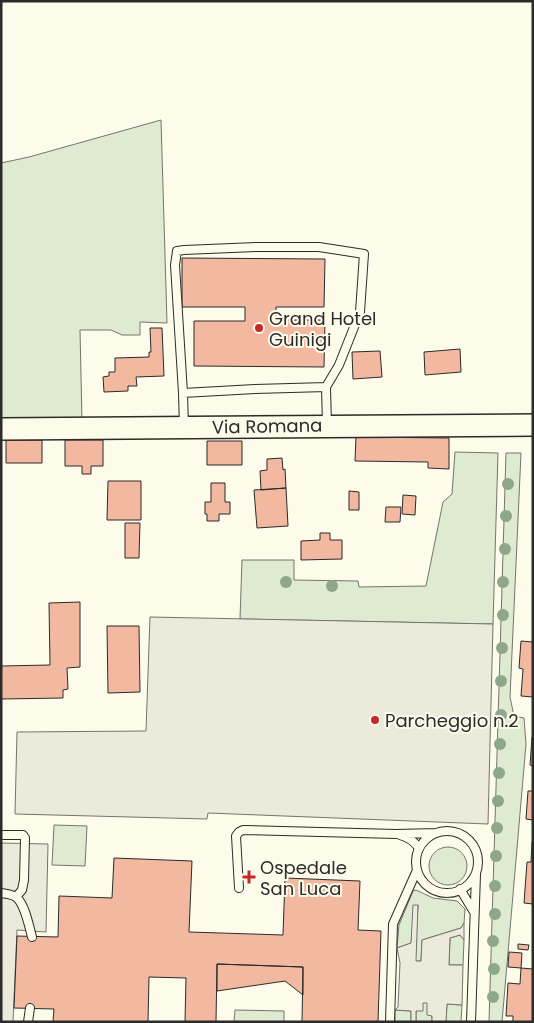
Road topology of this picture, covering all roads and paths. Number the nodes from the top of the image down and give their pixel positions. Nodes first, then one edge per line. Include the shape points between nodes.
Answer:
1 (326, 387) junction
2 (183, 394) junction
3 (533, 425) edge
4 (327, 426) junction
5 (184, 427) junction
6 (1, 429) edge
7 (436, 833) junction
8 (1, 834) edge
9 (396, 834) junction
10 (419, 848) junction
11 (417, 870) junction
12 (476, 872) junction
13 (239, 888) dead end
14 (460, 889) junction
15 (1, 893) edge
16 (16, 897) junction
17 (474, 912) junction
18 (32, 937) dead end
19 (30, 1008) dead end
20 (28, 1022) edge
21 (390, 1022) edge
22 (471, 1022) edge

1 - 2 lane
1 - 2 lane via 360,312 364,254 320,247 184,250 177,251 175,264
1 - 4 lane
2 - 5 lane
3 - 4 main road, Via Romana
4 - 5 main road, Via Romana
5 - 6 main road, Via Romana
7 - 9 lane
7 - 10 lane via 423,841
7 - 12 lane via 459,833 471,842 477,856
8 - 16 lane via 23,834 26,838 24,880
9 - 10 lane via 415,842
9 - 13 lane via 243,830 236,836
10 - 11 lane via 415,863
11 - 14 lane via 425,884 438,892
11 - 21 lane via 394,924
12 - 14 lane
12 - 17 lane
14 - 17 lane
15 - 16 lane
16 - 18 lane via 28,919
17 - 22 lane
19 - 20 lane

